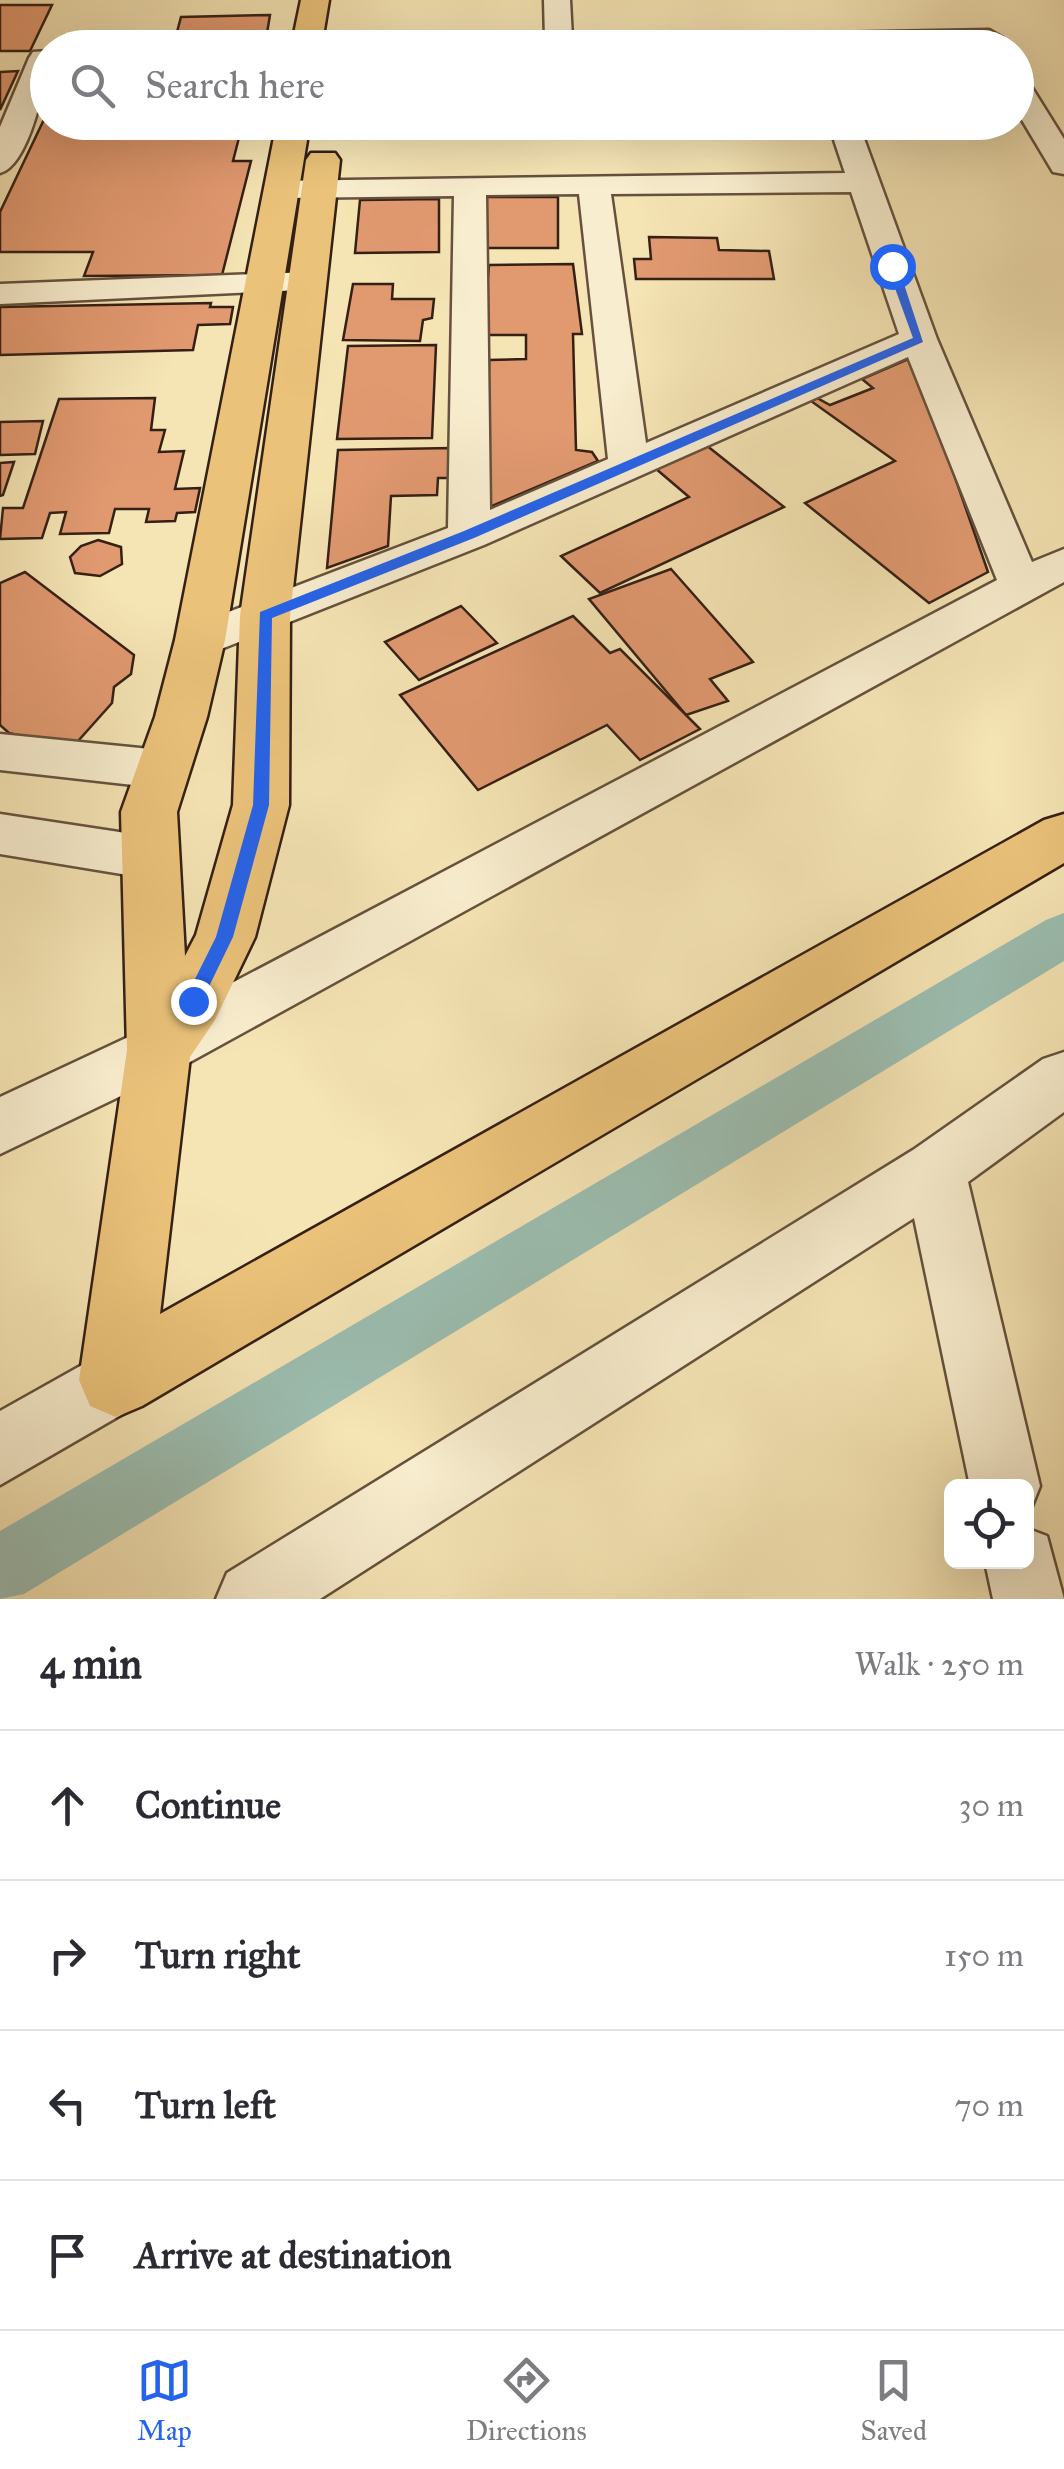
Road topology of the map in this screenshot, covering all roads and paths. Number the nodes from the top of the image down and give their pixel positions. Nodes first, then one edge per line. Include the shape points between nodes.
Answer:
1 (315, 0) edge
2 (557, 0) edge
3 (975, 12) dead end
4 (309, 30) edge
5 (558, 30) edge
6 (985, 30) edge
7 (30, 73) edge
8 (1034, 114) edge
9 (296, 140) edge
10 (321, 140) edge
11 (851, 140) edge
12 (0, 163) edge
13 (1064, 165) edge
14 (867, 182) junction
15 (594, 186) junction
16 (302, 188) junction
17 (470, 188) junction
18 (288, 283) junction
19 (0, 294) edge
20 (919, 340) junction
21 (629, 466) junction
22 (469, 534) junction
23 (1042, 575) edge
24 (265, 616) junction
25 (200, 640) junction
26 (0, 752) edge
27 (160, 769) junction
28 (0, 834) edge
29 (1064, 836) edge
30 (152, 858) junction
31 (159, 1050) junction
32 (1064, 1078) edge
33 (0, 1126) edge
34 (935, 1170) junction
35 (116, 1380) junction
36 (0, 1450) edge
37 (1003, 1479) edge
38 (1023, 1569) edge
39 (252, 1599) edge
40 (1030, 1599) edge

1 - 4 main road
2 - 5 street
3 - 6 street
7 - 12 street
8 - 13 street
9 - 16 main road
10 - 16 main road
11 - 14 street
14 - 15 street
14 - 20 street
15 - 17 street
15 - 21 street
16 - 17 street
16 - 18 main road
17 - 22 street
18 - 19 street
18 - 24 main road
18 - 25 main road
20 - 21 street
20 - 23 street
21 - 22 street
22 - 24 street
23 - 31 street
24 - 25 street
24 - 31 main road via 261,805 224,937 193,1001
25 - 27 main road
26 - 27 street
27 - 30 main road via 149,812
28 - 30 street
29 - 35 main road
30 - 31 main road
31 - 33 street
31 - 35 main road
32 - 34 street
34 - 37 street
34 - 39 street
35 - 36 street
38 - 40 street

